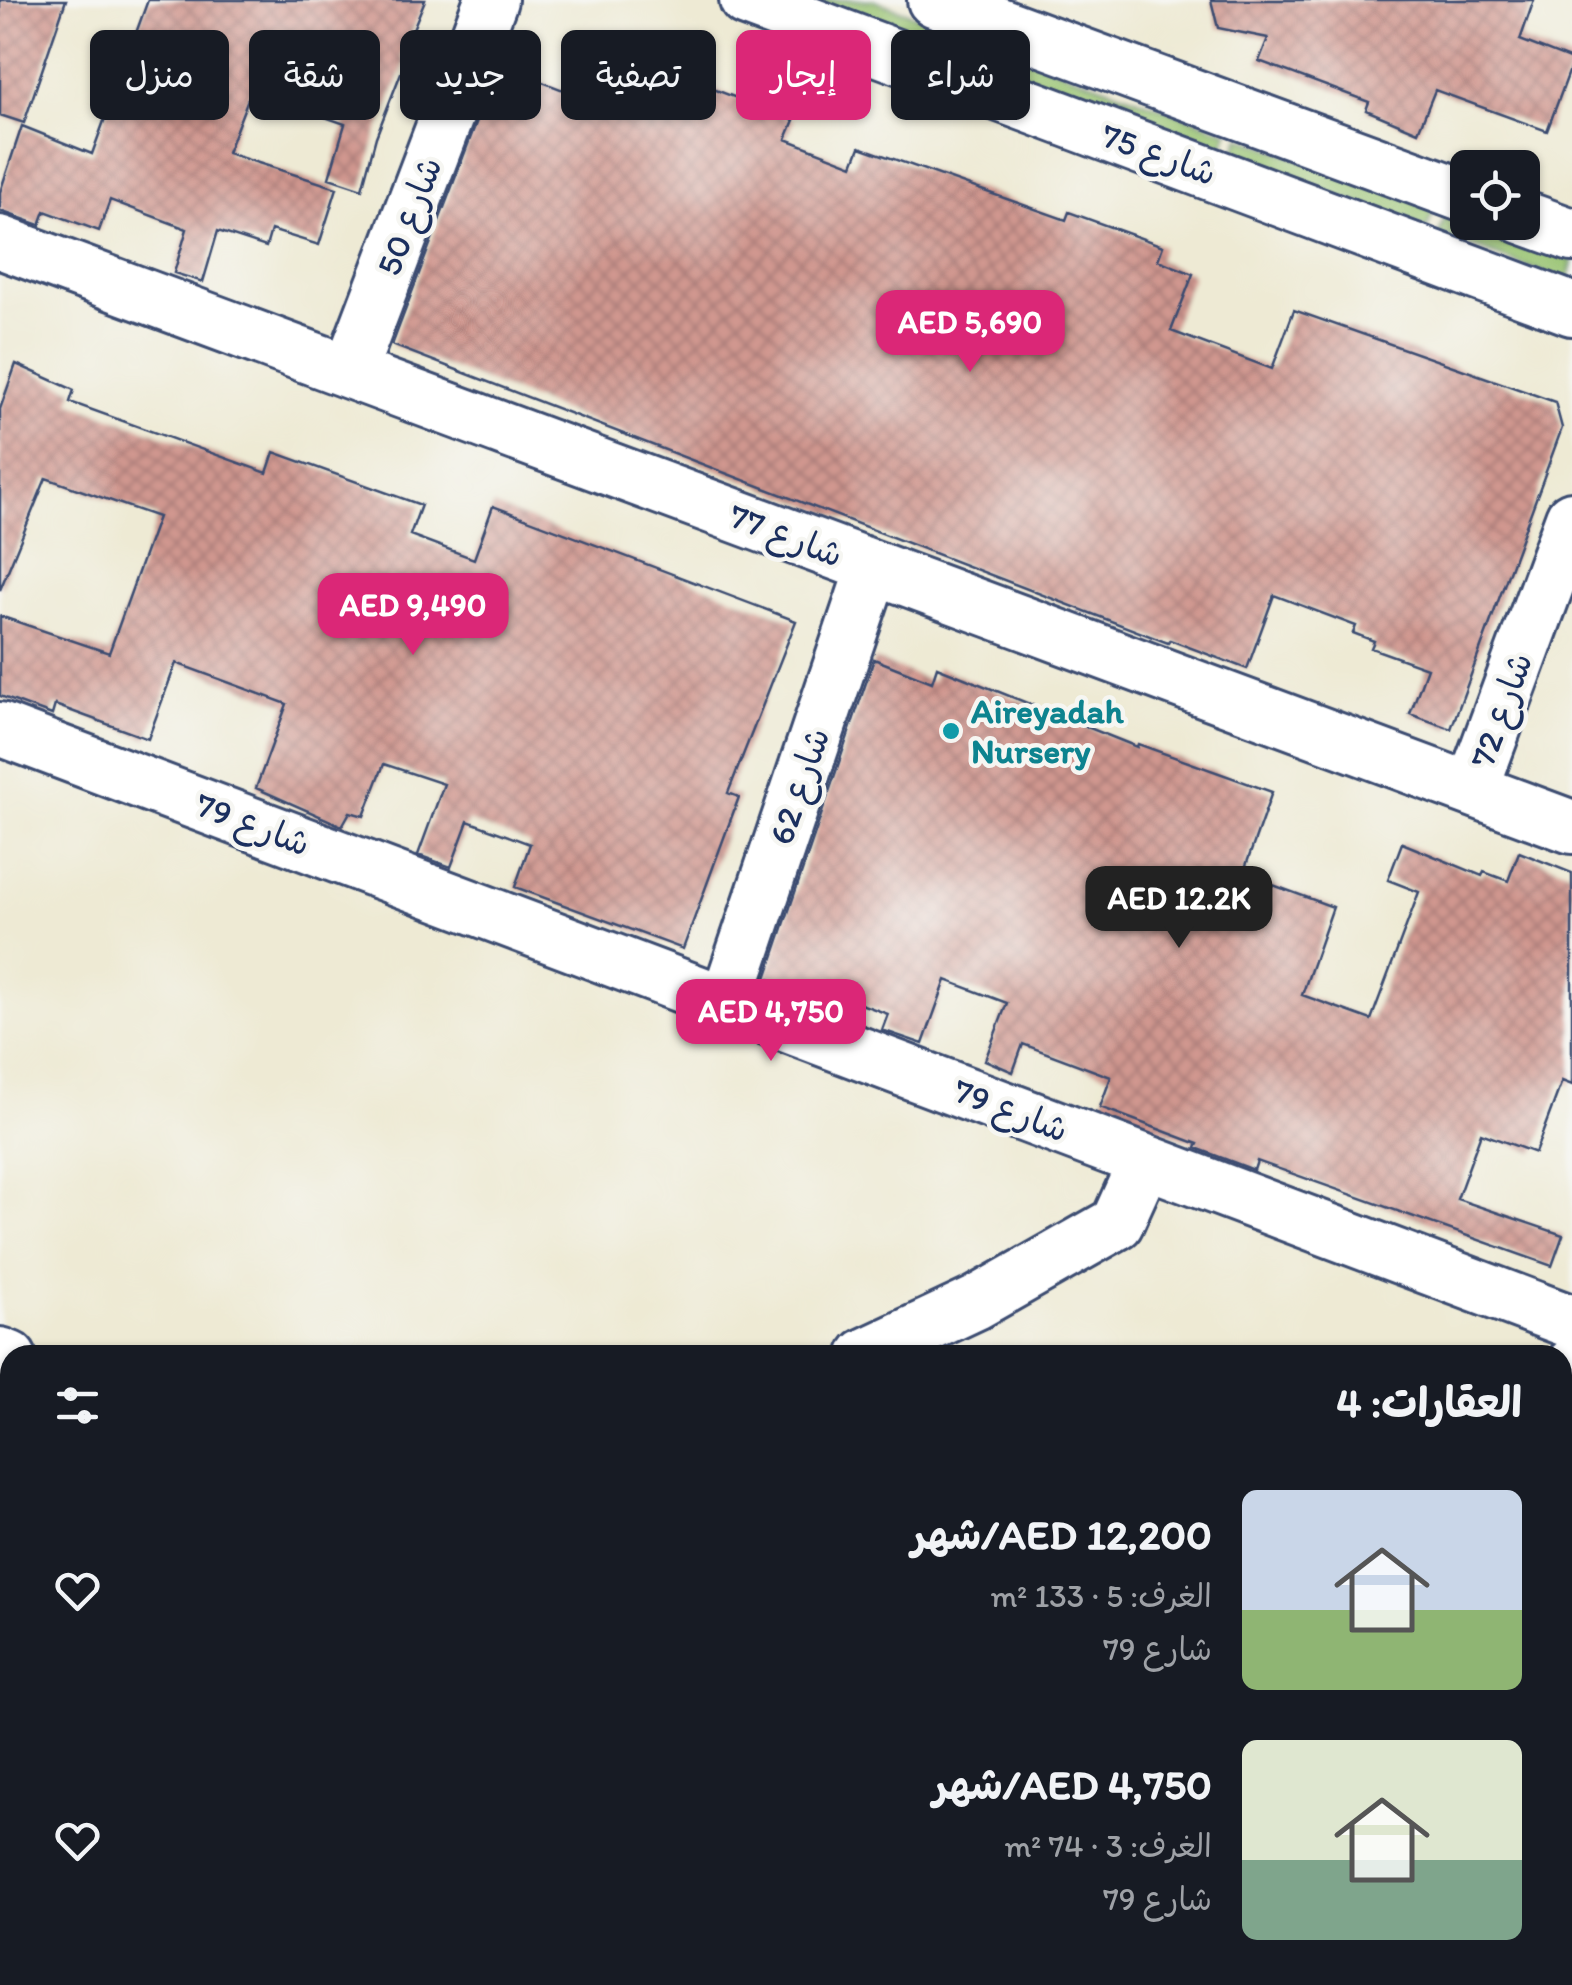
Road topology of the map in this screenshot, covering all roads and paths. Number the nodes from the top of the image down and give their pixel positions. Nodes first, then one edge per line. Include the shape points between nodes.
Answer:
1 (746, 0) edge
2 (934, 0) edge
3 (489, 1) edge
4 (1450, 190) edge
5 (1540, 223) edge
6 (1572, 235) edge
7 (5, 259) edge
8 (1572, 309) edge
9 (350, 371) junction
10 (1572, 518) edge
11 (872, 570) junction
12 (0, 729) edge
13 (1472, 790) junction
14 (1572, 827) edge
15 (726, 1003) junction
16 (1145, 1161) junction
17 (1572, 1322) edge
18 (886, 1345) edge

1 - 8 street, شارع 75
2 - 4 street, شارع 75
3 - 9 street, شارع 50
5 - 6 street
7 - 9 street, شارع 77
9 - 11 street, شارع 77
10 - 13 street, شارع 72
11 - 13 street, شارع 77
11 - 15 street, شارع 62
12 - 15 street, شارع 79
13 - 14 street, شارع 77
15 - 16 street, شارع 79
16 - 17 street, شارع 79
16 - 18 street via 1117,1223

